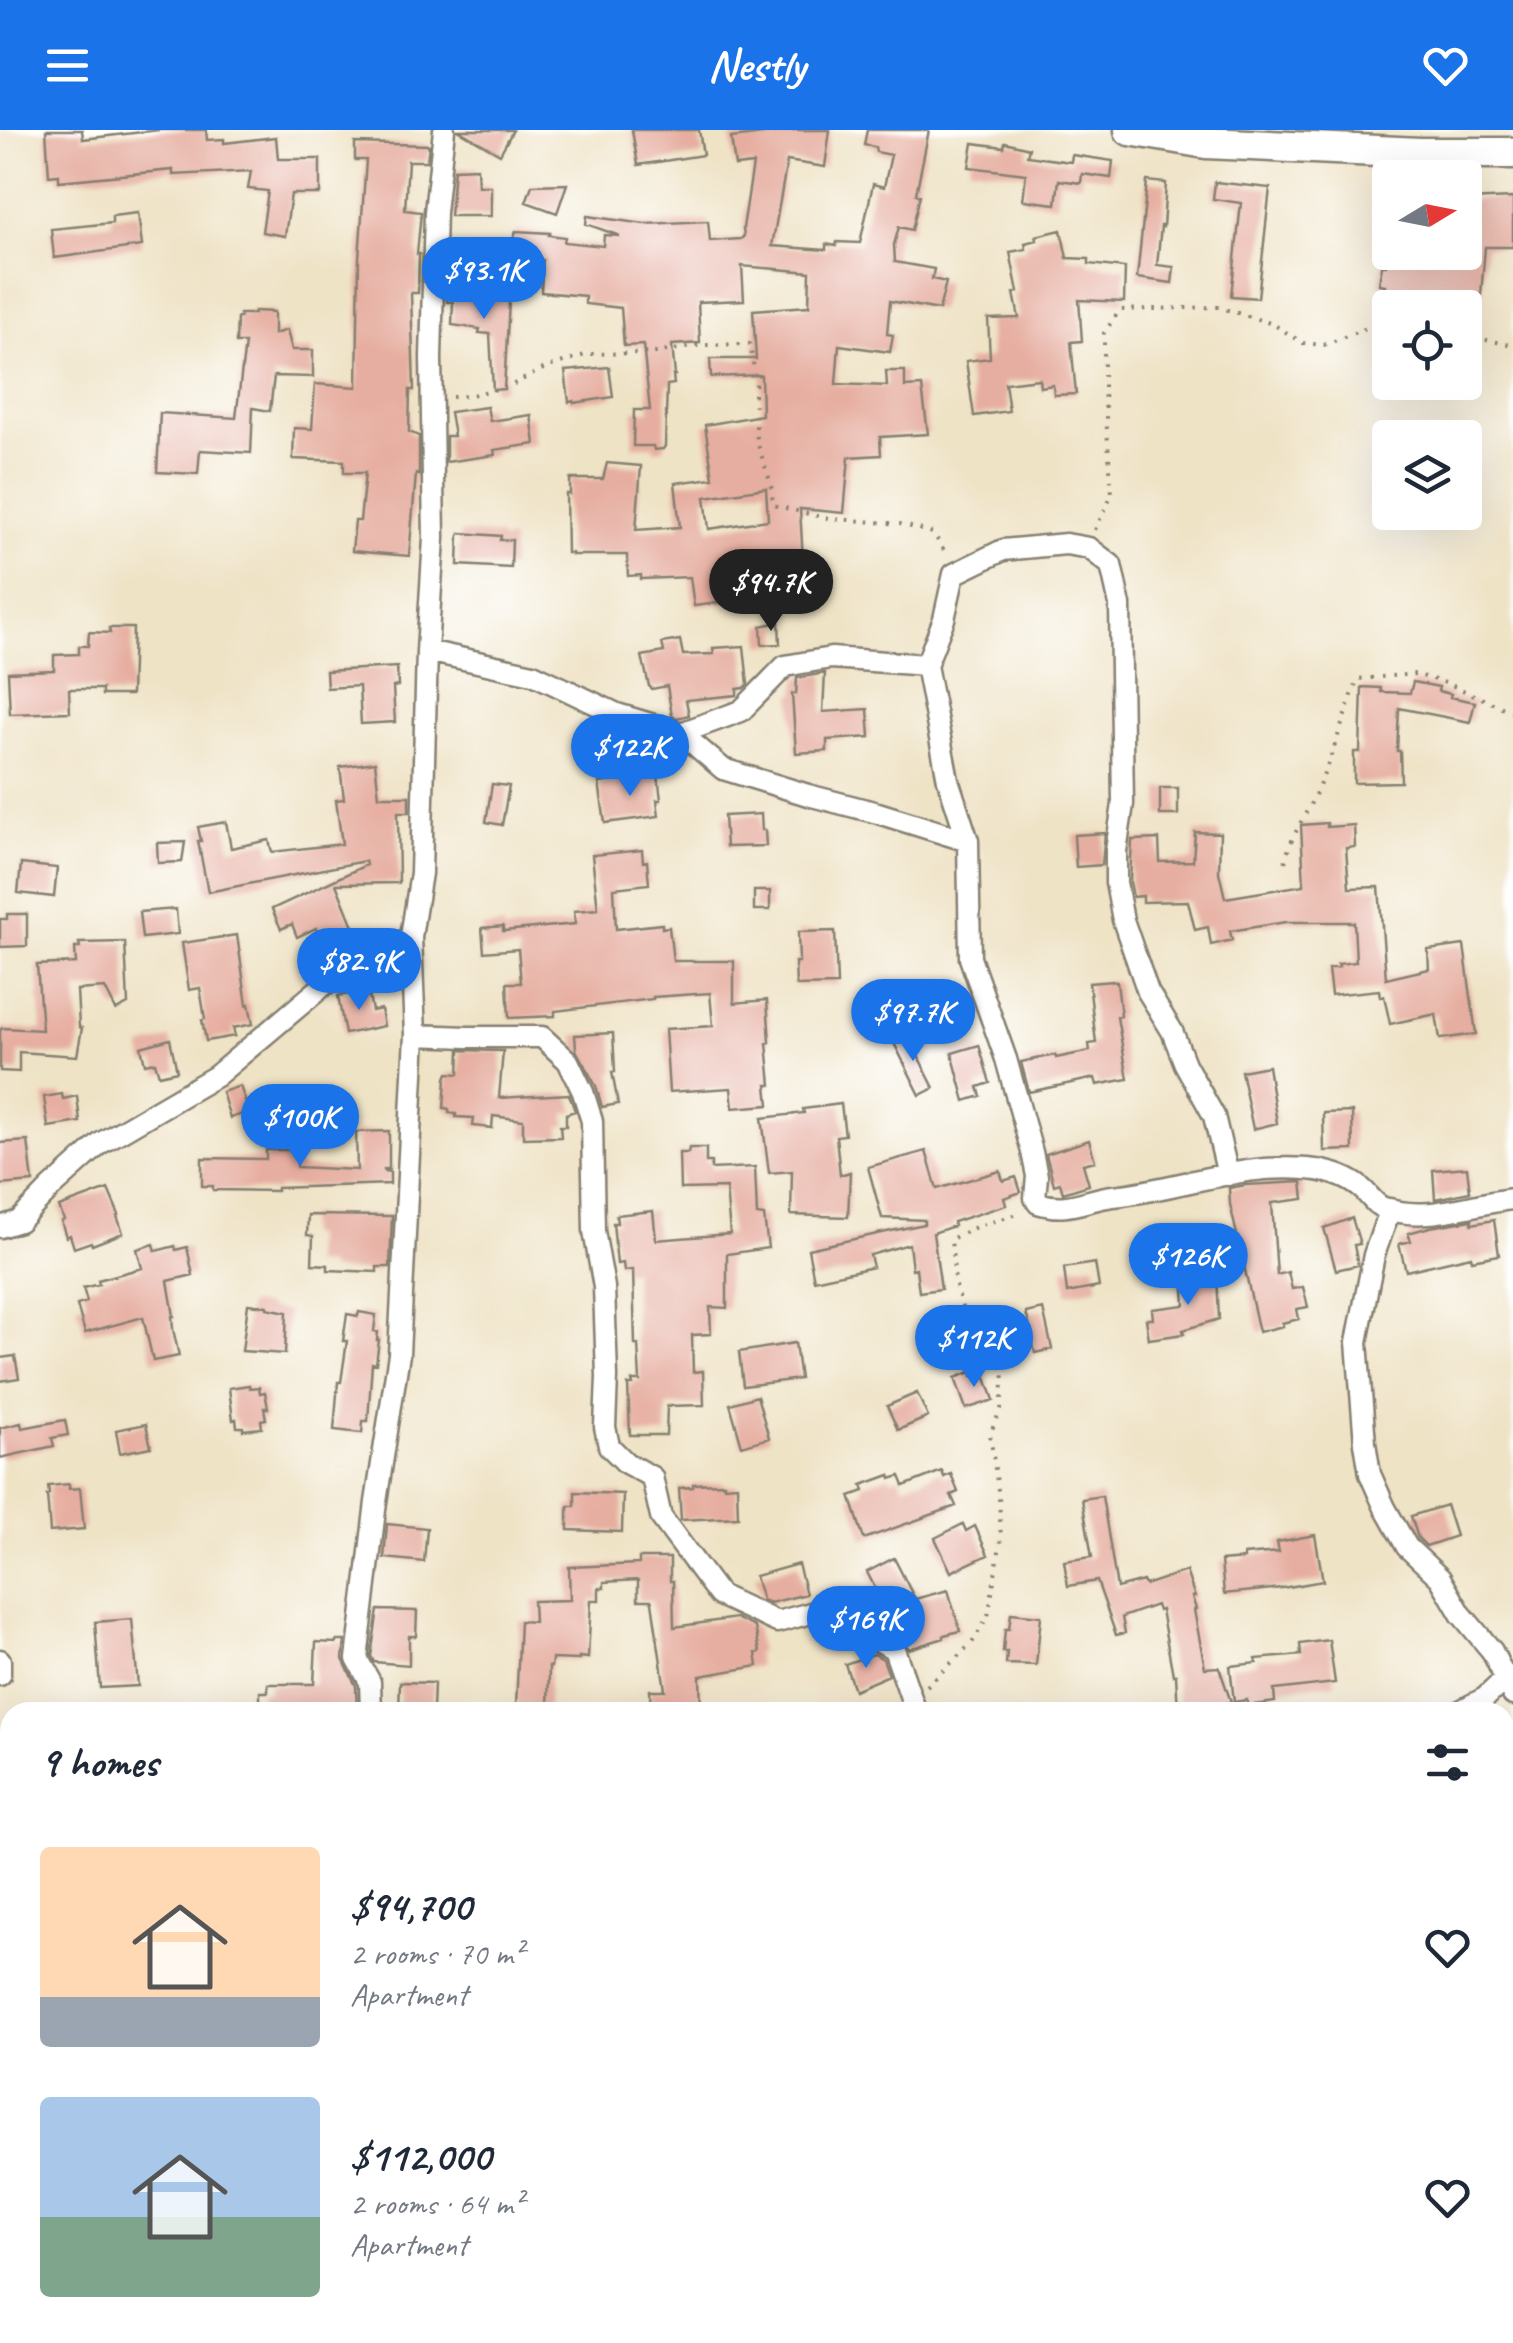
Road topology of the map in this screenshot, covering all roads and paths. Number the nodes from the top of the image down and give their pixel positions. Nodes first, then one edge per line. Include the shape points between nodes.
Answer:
1 (444, 130) edge
2 (1130, 130) edge
3 (1203, 137) edge
4 (1513, 153) edge
5 (1372, 327) edge
6 (1482, 339) edge
7 (1513, 345) edge
8 (432, 397) junction
9 (1089, 548) junction
10 (954, 574) junction
11 (428, 651) junction
12 (926, 666) junction
13 (1513, 712) edge
14 (681, 733) junction
15 (968, 841) junction
16 (1285, 862) dead end
17 (411, 936) junction
18 (416, 1035) junction
19 (1228, 1175) junction
20 (1513, 1199) edge
21 (1038, 1203) junction
22 (1390, 1209) junction
23 (0, 1227) edge
24 (0, 1660) edge
25 (0, 1675) edge
26 (1511, 1683) edge
27 (371, 1702) edge
28 (912, 1702) edge
29 (916, 1702) edge
30 (1478, 1702) edge

1 - 8 street via 435,212
2 - 3 main road
3 - 4 main road
5 - 9 path via 1324,345 1218,307 1120,310 1104,334 1112,494
6 - 7 path
8 - 10 path via 510,386 588,354 750,344 757,442 773,505 933,533
8 - 11 street
9 - 10 street via 1003,550
9 - 19 street via 1112,565 1120,605 1123,804 1116,883 1123,920 1148,992 1214,1116
10 - 12 street
11 - 14 street via 533,674 618,714
11 - 17 street via 421,874
12 - 14 street via 831,658 785,666 741,712
12 - 15 street via 948,780
13 - 16 path via 1415,674 1358,679
14 - 15 street via 723,769
15 - 21 street via 970,958 1022,1115
17 - 18 street
17 - 23 street via 324,985 216,1076 100,1143 19,1221
18 - 27 street via 399,1354 357,1658 370,1682
18 - 28 street via 542,1037 568,1061 592,1120 609,1446 652,1477 662,1517 719,1595 777,1622 822,1610 894,1649
19 - 21 street via 1078,1206
19 - 22 street via 1330,1172
20 - 22 street via 1435,1214
21 - 29 path via 951,1239 966,1322 1004,1372 1001,1409 990,1434 1001,1540 988,1616 972,1644
22 - 26 street via 1357,1342 1370,1474 1407,1547 1440,1578
24 - 25 street
26 - 30 street

